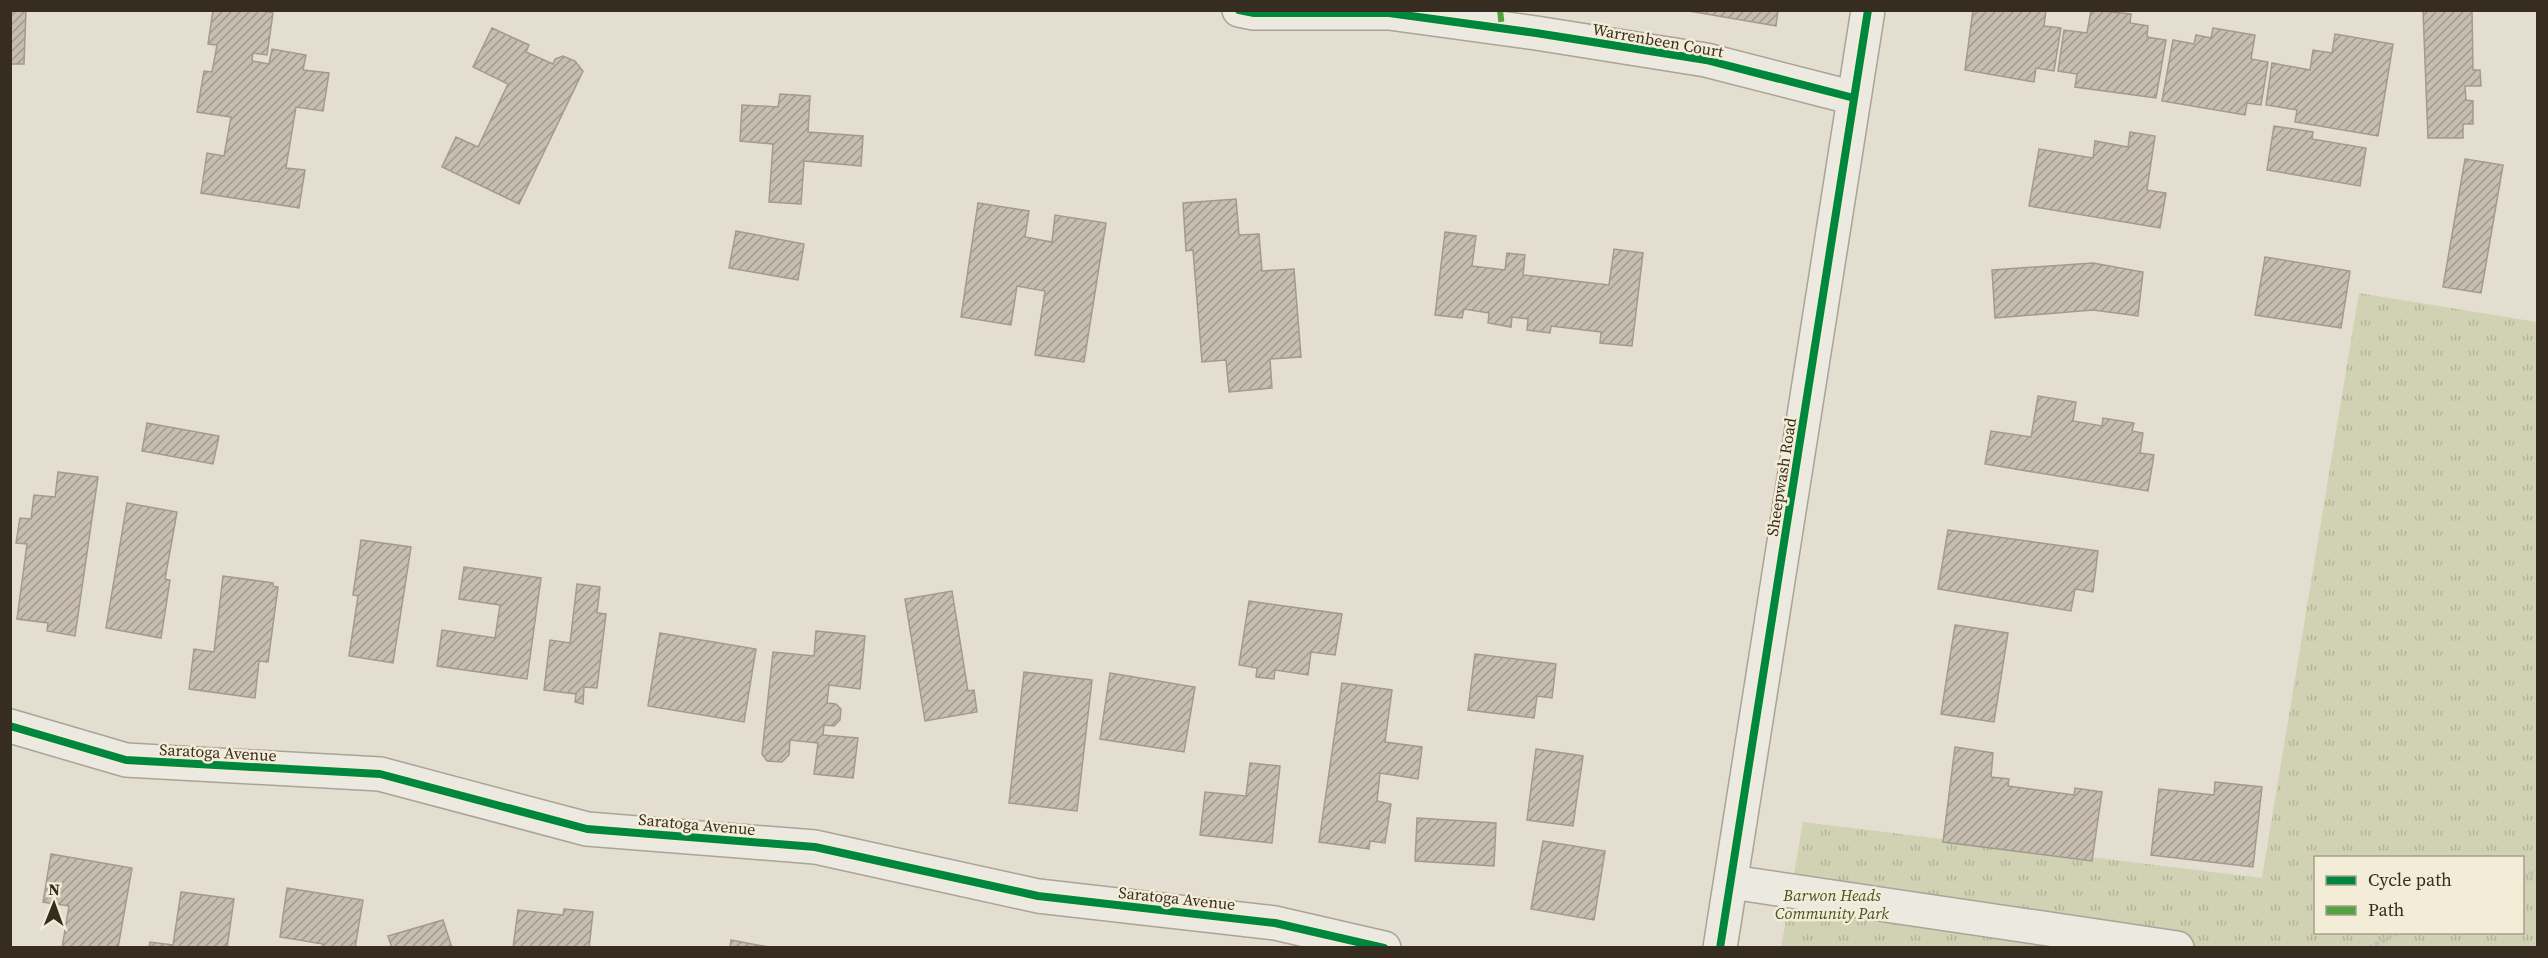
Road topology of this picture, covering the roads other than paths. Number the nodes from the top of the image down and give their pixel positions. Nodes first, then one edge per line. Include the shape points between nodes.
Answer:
1 (1239, 10) edge
2 (1868, 10) edge
3 (1854, 98) junction
4 (10, 726) edge
5 (1731, 882) junction
6 (1384, 948) edge
7 (1720, 948) edge
8 (2177, 948) edge

1 - 3 street, Warrenbeen Court via 1389,13 1525,31 1706,60
2 - 3 street, Sheepwash Road
3 - 5 street, Sheepwash Road
4 - 6 street, Saratoga Avenue via 126,760 380,774 587,829 815,847 1038,896 1275,923
5 - 7 street, Sheepwash Road
5 - 8 street

